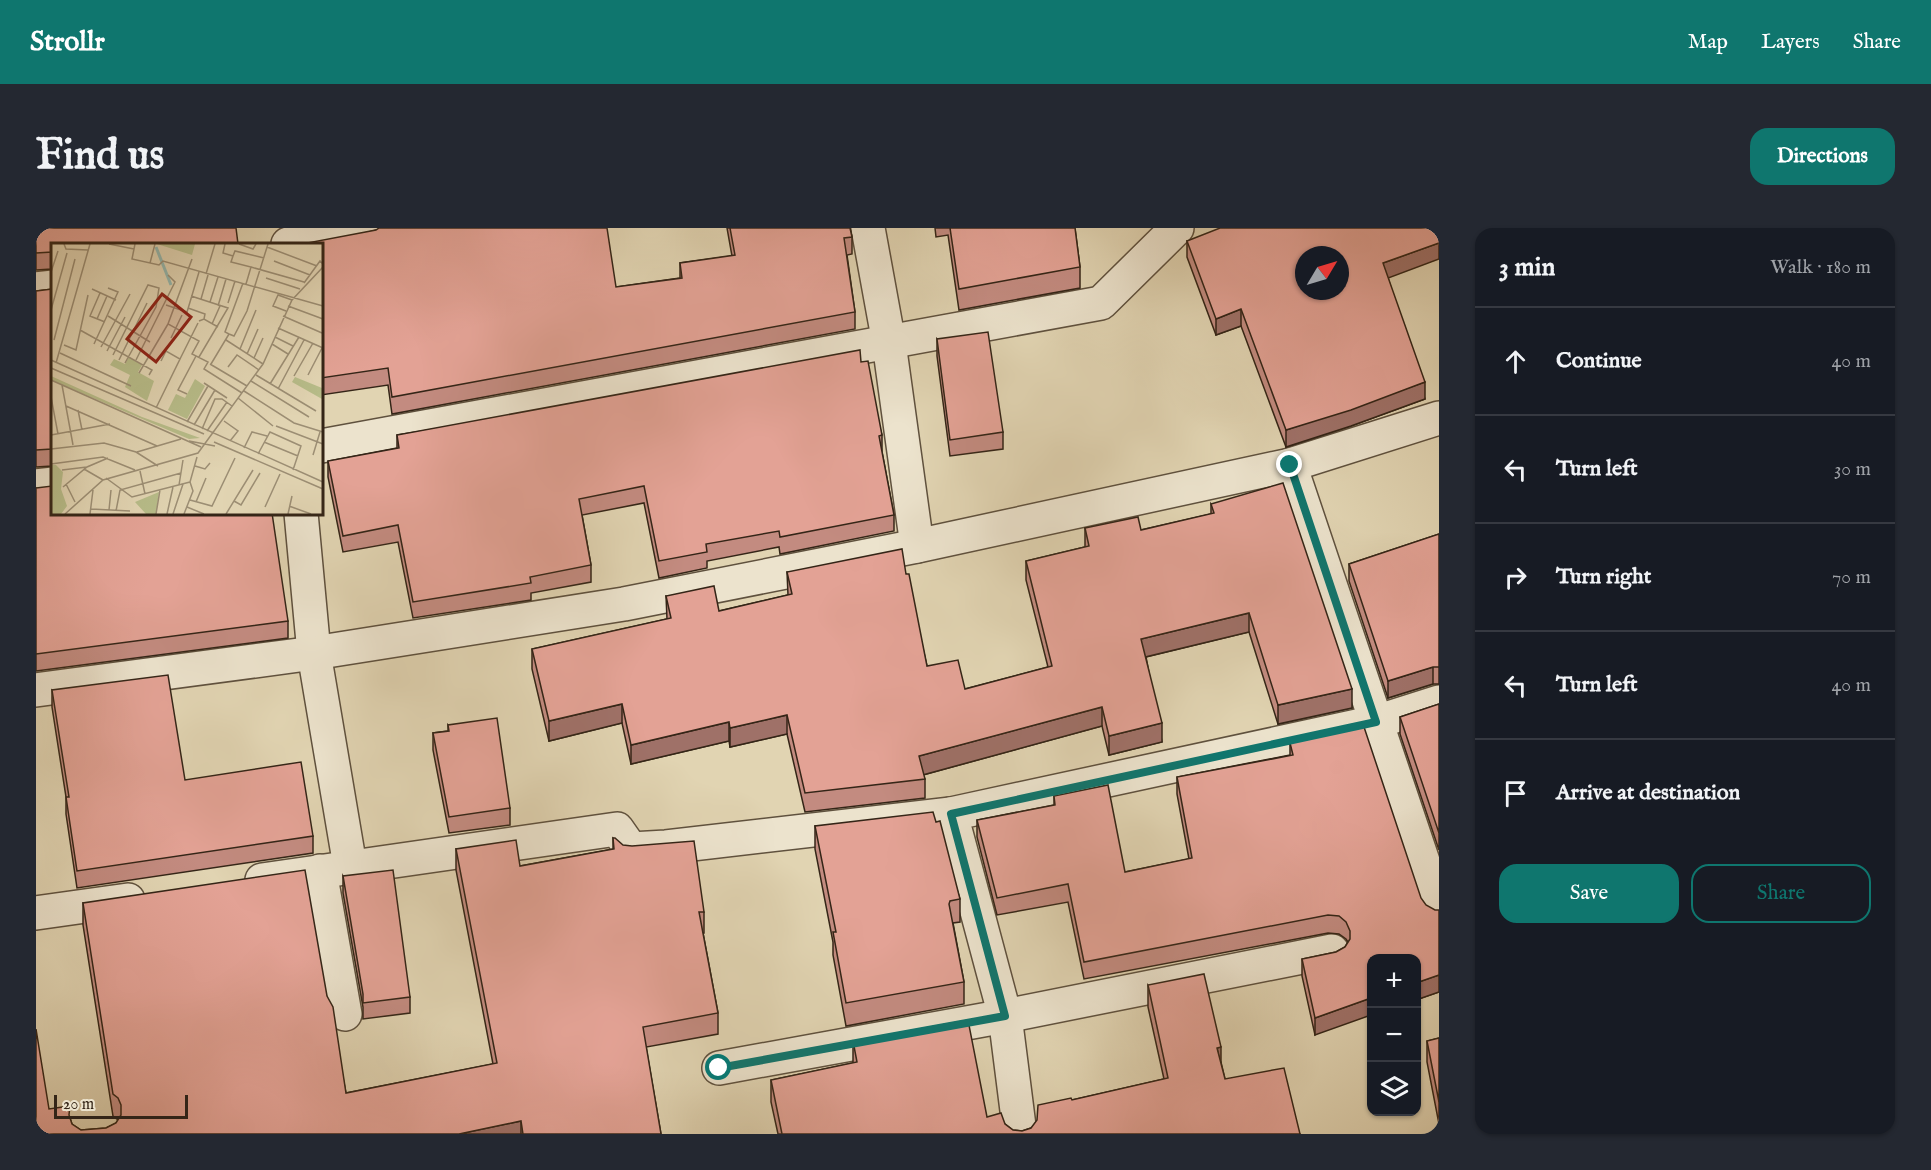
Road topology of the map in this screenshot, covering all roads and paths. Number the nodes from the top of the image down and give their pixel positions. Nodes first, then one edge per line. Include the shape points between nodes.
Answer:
1 (275, 228) edge
2 (372, 228) edge
3 (868, 228) edge
4 (1177, 228) edge
5 (276, 243) edge
6 (293, 243) edge
7 (51, 286) edge
8 (36, 290) edge
9 (889, 343) junction
10 (1439, 418) edge
11 (322, 446) edge
12 (1290, 465) junction
13 (51, 484) edge
14 (36, 486) edge
15 (301, 514) edge
16 (917, 546) junction
17 (314, 653) junction
18 (36, 690) edge
19 (1439, 702) edge
20 (1376, 722) junction
21 (951, 814) junction
22 (335, 868) junction
23 (237, 883) edge
24 (154, 896) edge
25 (1439, 909) edge
26 (36, 913) edge
27 (1332, 951) edge
28 (345, 1014) dead end
29 (1005, 1016) junction
30 (719, 1068) dead end
31 (1020, 1134) edge

1 - 5 street
2 - 6 street
3 - 9 street
4 - 9 street via 1101,303
7 - 8 street
9 - 11 street
9 - 16 street
10 - 12 street
12 - 16 street
12 - 20 street
13 - 14 street
15 - 17 street
16 - 17 street via 624,604
17 - 18 street
17 - 22 street
19 - 20 street
20 - 21 street
20 - 25 street
21 - 22 street via 631,849 617,829
21 - 29 street
22 - 23 street
22 - 28 street
24 - 26 street
27 - 29 street
29 - 30 street
29 - 31 street

